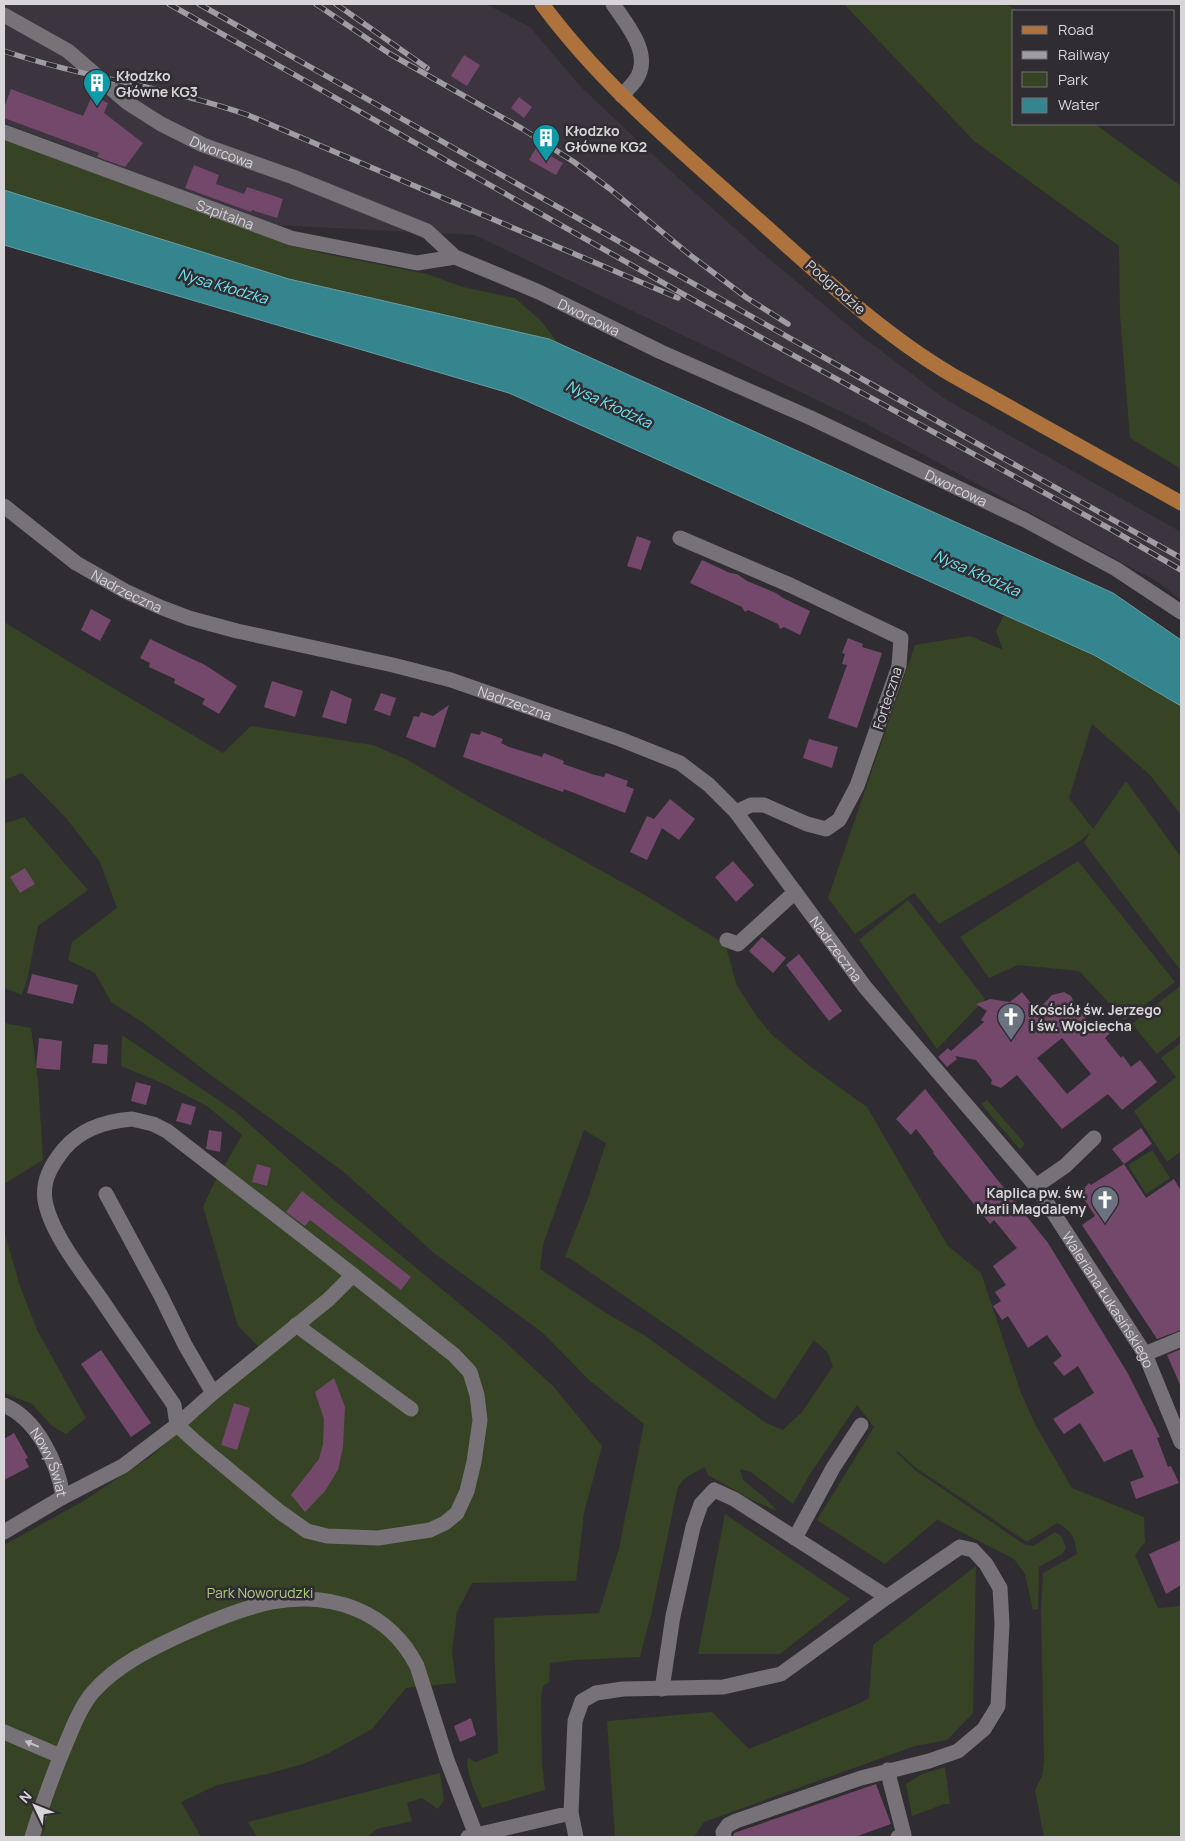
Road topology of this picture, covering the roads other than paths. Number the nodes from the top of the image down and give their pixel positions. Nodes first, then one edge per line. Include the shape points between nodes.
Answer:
1 (542, 4) edge
2 (613, 4) edge
3 (4, 15) edge
4 (622, 96) junction
5 (4, 132) edge
6 (455, 258) junction
7 (1181, 503) edge
8 (4, 506) edge
9 (680, 538) dead end
10 (1181, 612) edge
11 (736, 812) junction
12 (795, 892) junction
13 (727, 940) dead end
14 (922, 1053) joint
15 (1094, 1138) dead end
16 (1036, 1186) junction
17 (106, 1194) dead end
18 (353, 1275) junction
19 (296, 1325) junction
20 (1181, 1339) edge
21 (1144, 1354) junction
22 (213, 1393) junction
23 (4, 1405) edge
24 (412, 1409) dead end
25 (177, 1425) junction
26 (861, 1425) dead end
27 (1181, 1442) edge
28 (63, 1497) junction
29 (4, 1532) edge
30 (795, 1538) junction
31 (887, 1597) junction
32 (662, 1689) junction
33 (4, 1732) edge
34 (60, 1756) junction
35 (888, 1770) junction
36 (571, 1813) junction
37 (472, 1836) edge
38 (32, 1837) edge
39 (576, 1837) edge
40 (724, 1837) edge
41 (898, 1837) edge

1 - 4 main road, Podgrodzie
2 - 4 street via 642,52 636,80
3 - 6 street, Dworcowa via 68,51 128,104 161,124 203,145 427,231
4 - 7 main road, Podgrodzie via 786,244 908,347 990,397
5 - 6 street, Szpitalna via 291,238 417,262
6 - 10 street, Dworcowa via 539,292 661,352 1025,520 1116,569
8 - 11 street, Nadrzeczna via 76,563 160,607 237,631 451,680 620,739 680,762 709,784
9 - 11 street, Forteczna via 790,585 901,638 899,666 857,786 840,820 826,829 764,805 751,805
11 - 12 street, Nadrzeczna
12 - 13 street via 738,944
12 - 14 street, Nadrzeczna via 865,987
14 - 16 street, Waleriana Łukasińskiego
15 - 16 street via 1066,1166
16 - 21 street, Waleriana Łukasińskiego
17 - 22 street
18 - 19 street
18 - 25 street via 454,1355 470,1372 480,1420 467,1491 457,1513 430,1530 378,1538 327,1536 307,1531
18 - 25 street via 167,1131 132,1119 116,1120 79,1135 50,1168 45,1200 51,1221 75,1262 174,1405
19 - 22 street
19 - 24 street
20 - 21 street
21 - 27 street, Waleriana Łukasińskiego
22 - 25 street
23 - 28 street, Nowy Świat via 27,1420 35,1431 55,1464
25 - 28 street via 123,1466
26 - 30 street
28 - 29 street, Nowy Świat
30 - 31 street
30 - 32 street via 734,1498 714,1490 700,1504 673,1616
31 - 32 street via 781,1674 722,1688
31 - 35 street via 960,1547 973,1550 1000,1588 1002,1624 998,1706 984,1730 958,1751
32 - 36 street via 596,1693 582,1701 575,1721
34 -> 33 street
34 - 37 street via 93,1692 113,1672 149,1650 262,1604 288,1600 340,1603 365,1612 381,1623 410,1653
34 - 38 street
35 - 40 street via 736,1821 728,1825 723,1832
35 - 41 street via 904,1835
36 - 37 street
36 - 39 street

